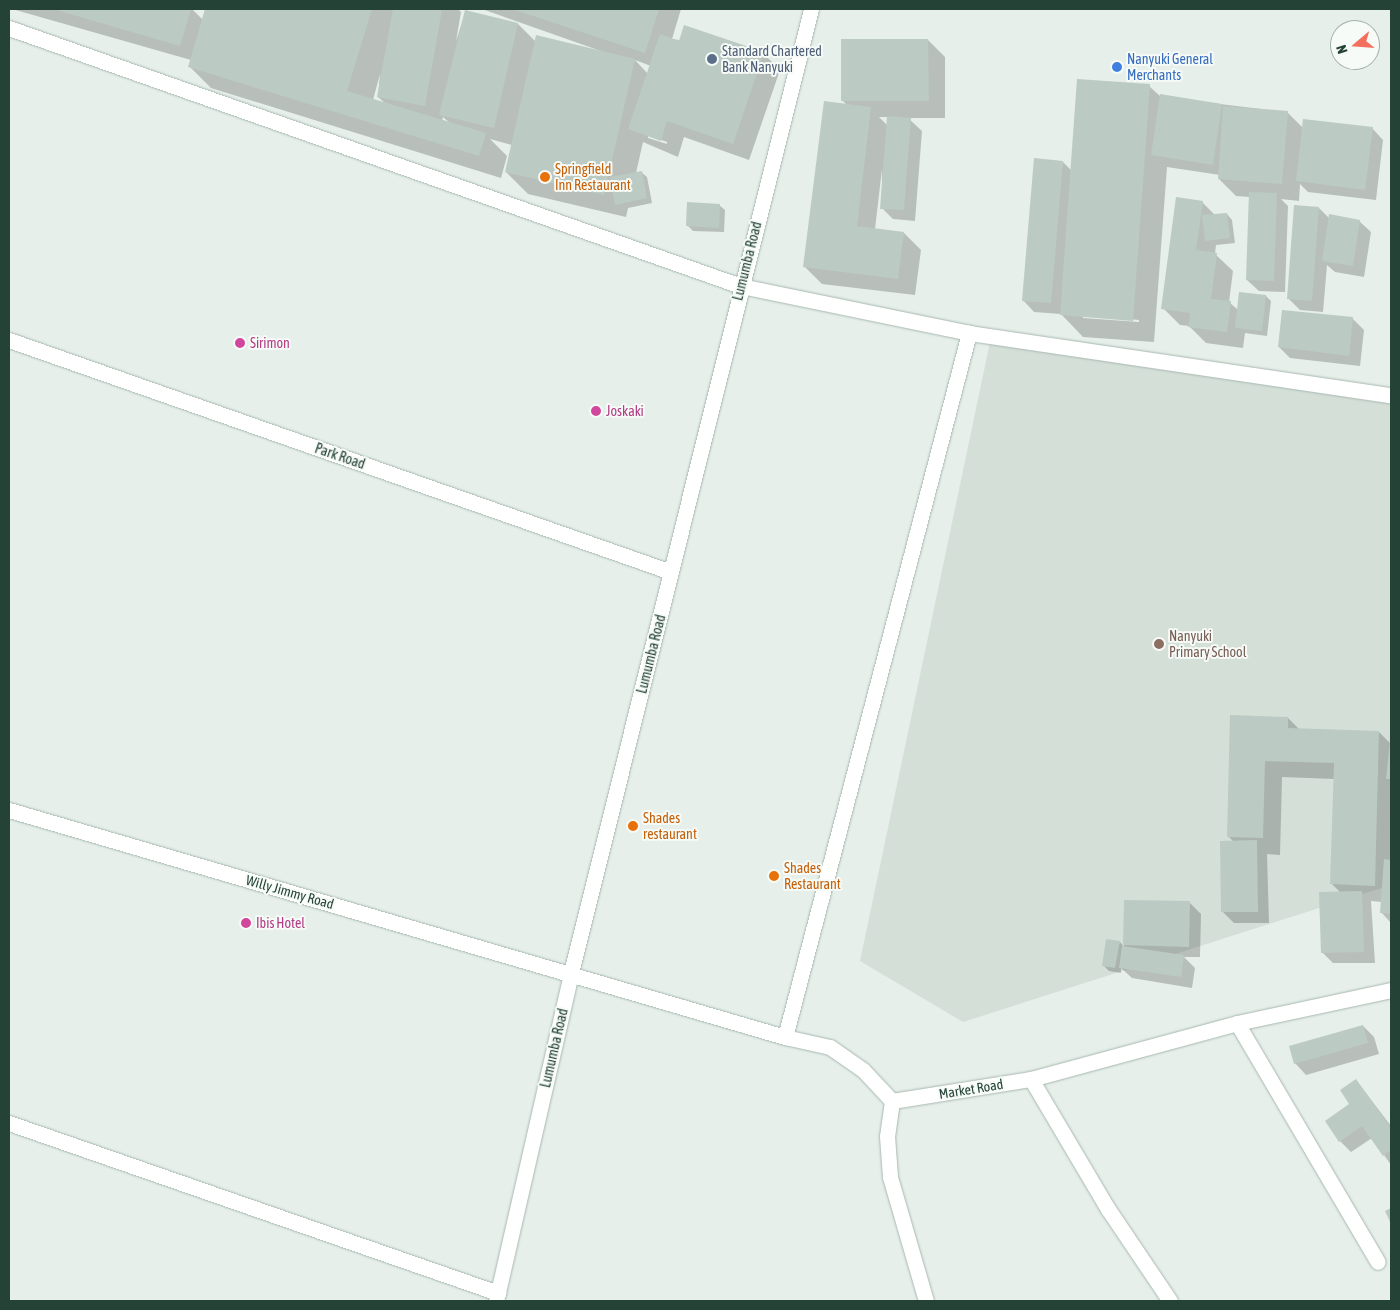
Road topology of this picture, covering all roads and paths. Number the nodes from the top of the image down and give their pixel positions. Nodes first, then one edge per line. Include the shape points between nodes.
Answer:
1 (811, 9) edge
2 (9, 28) edge
3 (741, 286) junction
4 (969, 333) junction
5 (9, 340) edge
6 (1391, 395) edge
7 (671, 572) junction
8 (9, 810) edge
9 (572, 973) junction
10 (1391, 990) edge
11 (1237, 1023) junction
12 (785, 1037) junction
13 (1031, 1080) junction
14 (892, 1101) junction
15 (9, 1122) edge
16 (1378, 1262) dead end
17 (497, 1297) edge
18 (926, 1301) edge
19 (1170, 1301) edge

1 - 3 street, Lumumba Road
2 - 3 street
3 - 4 street
3 - 7 street, Lumumba Road
4 - 6 street
4 - 12 street
5 - 7 street, Park Road
7 - 9 street, Lumumba Road
8 - 9 street, Willy Jimmy Road
9 - 12 street
9 - 17 street, Lumumba Road
10 - 11 street, Market Road
11 - 13 street, Market Road
11 - 16 street
12 - 14 street via 830,1047 863,1070
13 - 14 street, Market Road
13 - 19 street via 1108,1209
14 - 18 street via 888,1136 890,1177
15 - 17 street

